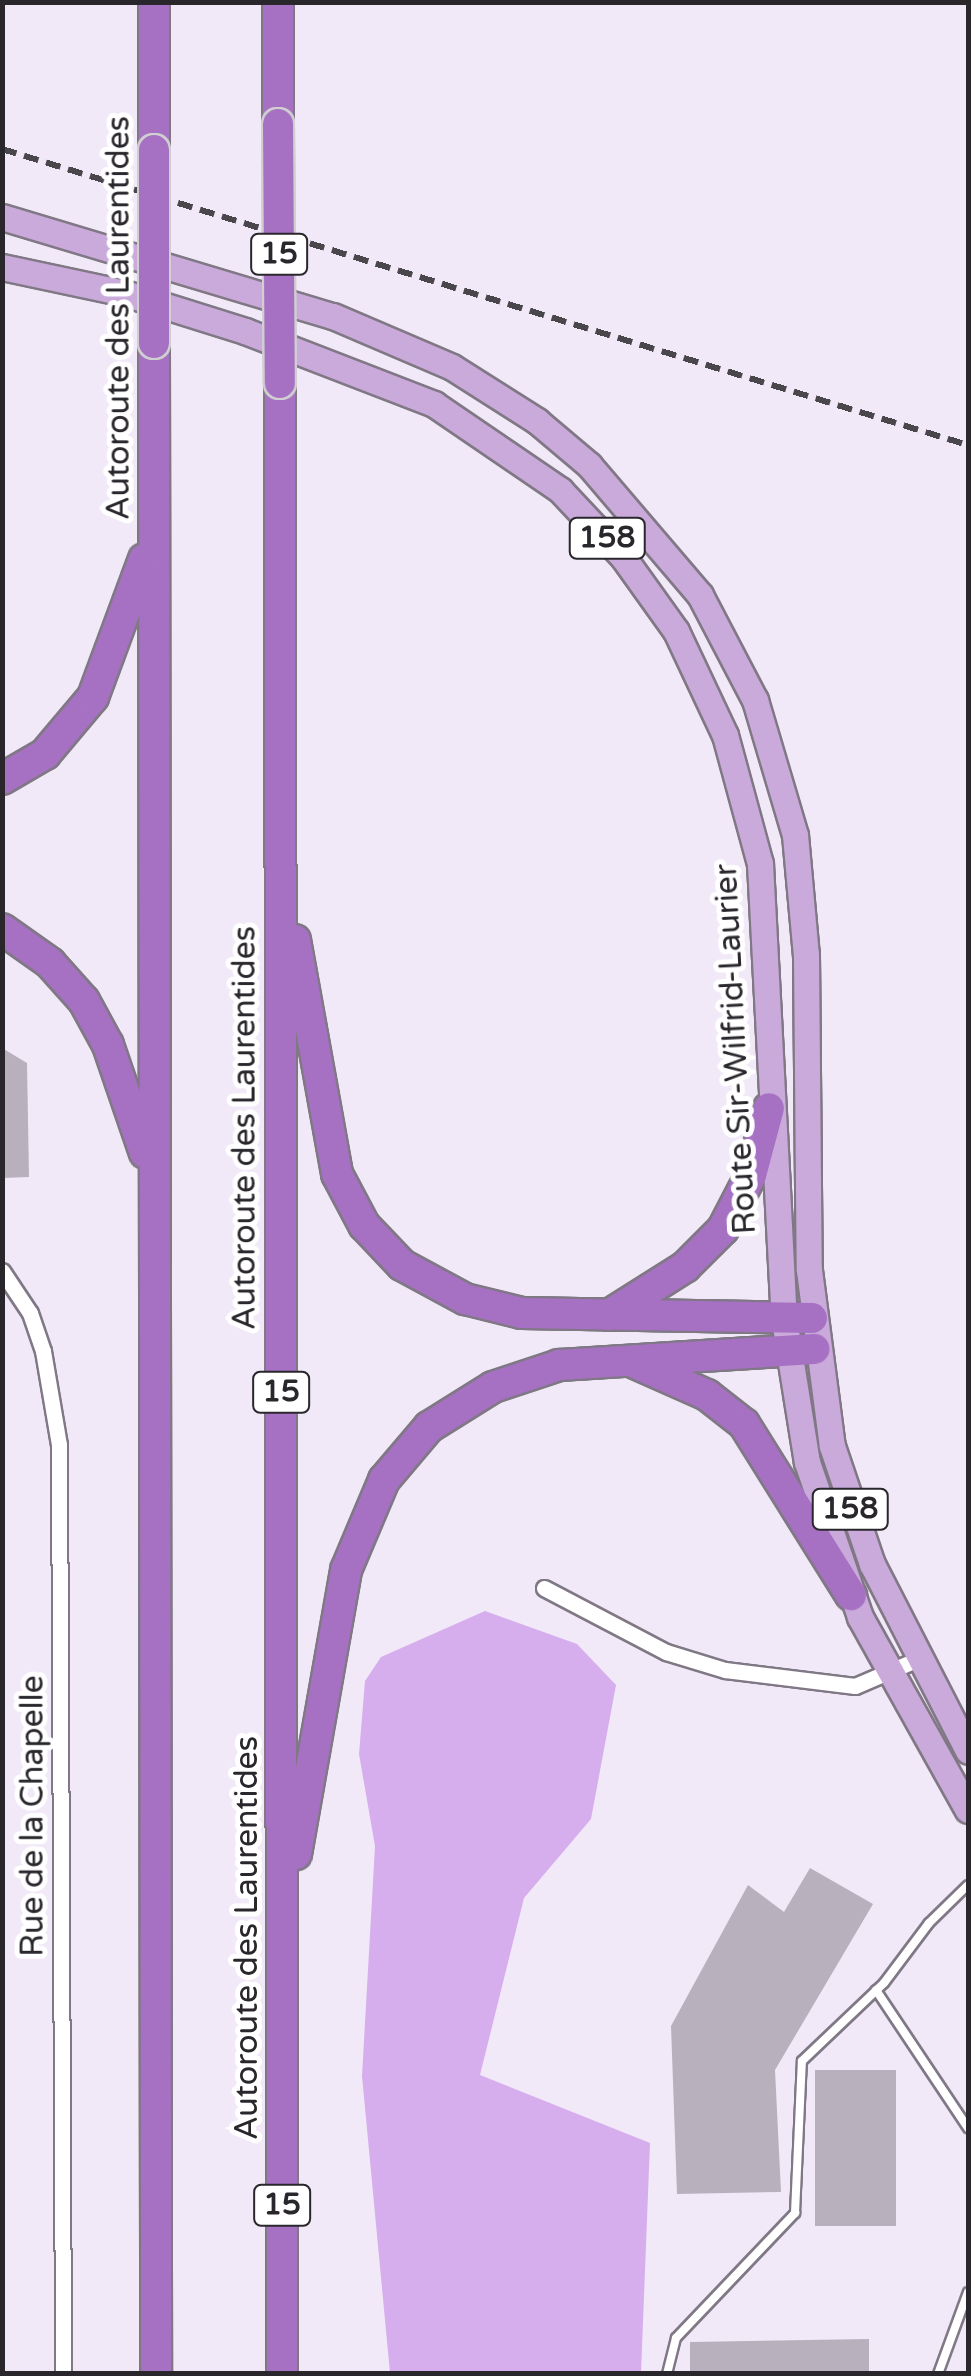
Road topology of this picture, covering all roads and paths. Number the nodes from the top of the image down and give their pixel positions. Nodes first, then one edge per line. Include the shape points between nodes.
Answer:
1 (154, 2) edge
2 (278, 2) edge
3 (2, 217) edge
4 (2, 267) edge
5 (154, 532) junction
6 (2, 779) edge
7 (280, 853) junction
8 (2, 929) edge
9 (769, 1108) junction
10 (153, 1175) junction
11 (2, 1271) edge
12 (608, 1315) junction
13 (798, 1318) junction
14 (801, 1350) junction
15 (628, 1359) junction
16 (544, 1588) dead end
17 (851, 1595) junction
18 (918, 1659) junction
19 (889, 1674) junction
20 (968, 1751) edge
21 (968, 1810) edge
22 (968, 1885) edge
23 (282, 1931) junction
24 (876, 1990) junction
25 (968, 2128) edge
26 (968, 2292) edge
27 (63, 2374) edge
28 (156, 2374) edge
29 (282, 2374) edge
30 (668, 2374) edge
31 (938, 2374) edge

1 - 5 highway, Autoroute des Laurentides, bridge
2 - 7 highway, Autoroute des Laurentides / 15, bridge
3 - 13 main road, Route Sir-Wilfrid-Laurier / 158 via 333,316 427,354 562,442 670,554 742,671 790,809 805,926
4 - 9 main road, Route Sir-Wilfrid-Laurier / 158 via 167,306 412,393 512,452 606,536 691,658 744,791 764,889
5 - 6 highway via 93,697 45,754
5 - 10 highway, Autoroute des Laurentides
7 - 12 highway via 330,1154 364,1225 402,1266 464,1300 522,1312
7 - 23 highway, Autoroute des Laurentides / 15
8 - 10 highway via 62,973 94,1016
9 - 12 highway via 751,1175 724,1229 676,1273
9 - 13 main road, Route Sir-Wilfrid-Laurier / 158
10 - 28 highway, Autoroute des Laurentides
11 - 27 street, Rue de la Chapelle via 30,1313 44,1351 59,1444
12 - 13 highway
13 - 14 main road, Route Sir-Wilfrid-Laurier / 158
14 - 15 highway
14 - 17 main road, Route Sir-Wilfrid-Laurier / 158 via 814,1493
14 - 18 main road, Route Sir-Wilfrid-Laurier / 158 via 850,1507
15 - 17 highway via 707,1395 744,1424
15 - 23 highway via 559,1364 493,1387 429,1427 384,1480 356,1539 337,1607
16 - 19 street via 706,1666 839,1686
17 - 19 main road, Route Sir-Wilfrid-Laurier / 158
18 - 19 street
18 - 20 main road, Route Sir-Wilfrid-Laurier / 158
19 - 21 main road, Route Sir-Wilfrid-Laurier / 158
22 - 24 lane
23 - 29 highway, Autoroute des Laurentides / 15
24 - 25 lane
24 - 30 lane via 802,2060 795,2213 676,2338
26 - 31 lane

